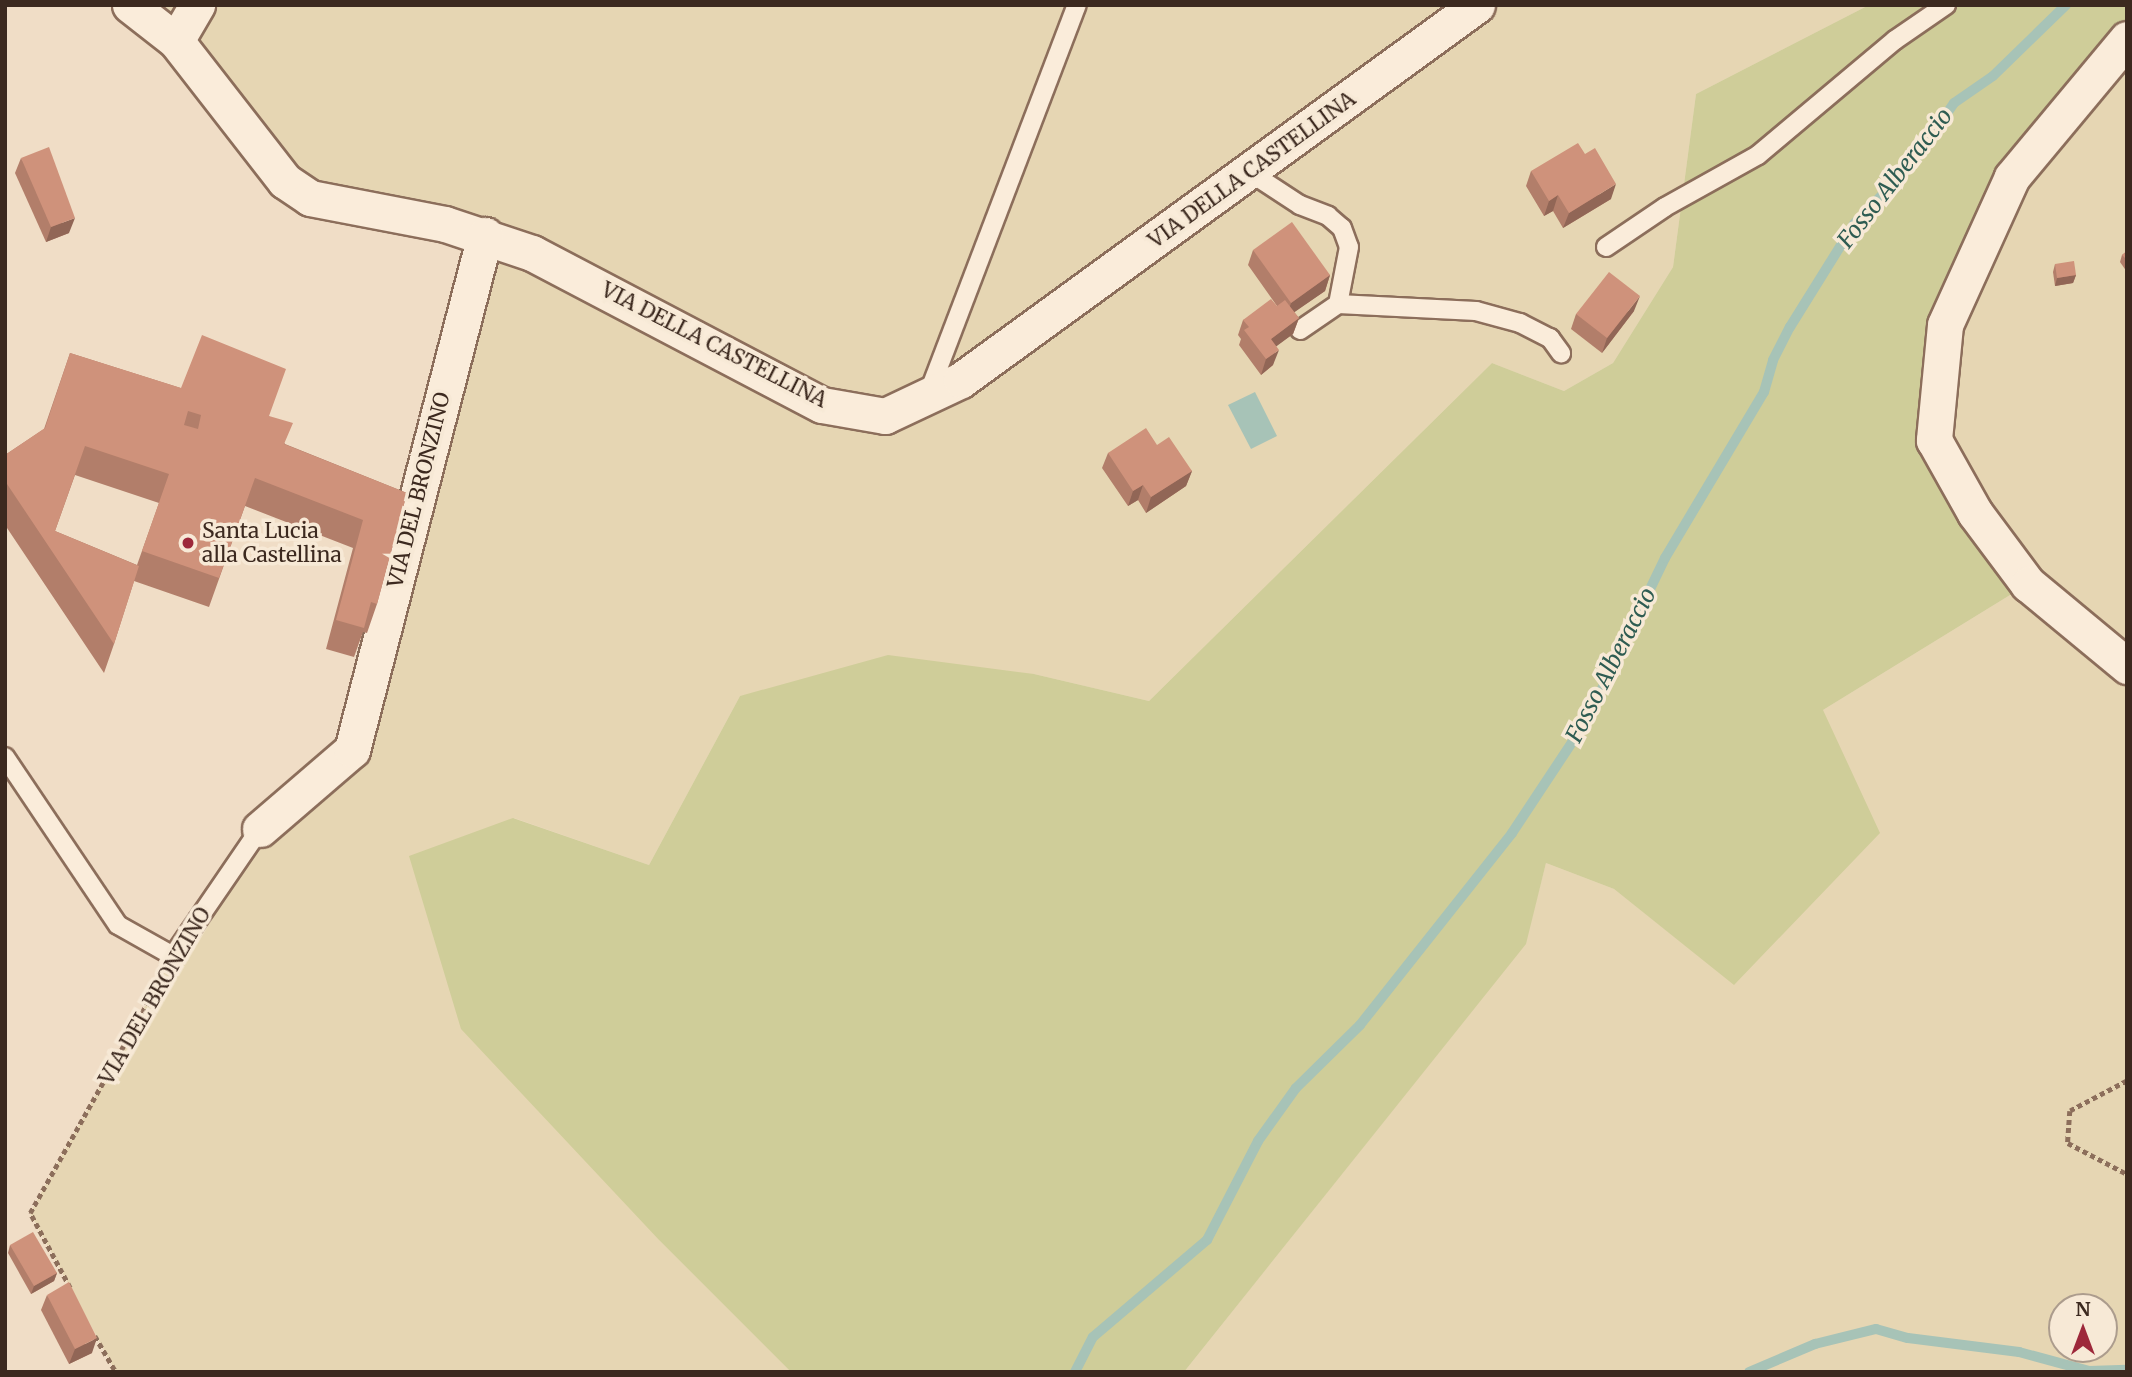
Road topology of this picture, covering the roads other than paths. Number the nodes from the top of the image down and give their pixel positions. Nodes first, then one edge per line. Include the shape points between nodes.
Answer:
1 (130, 5) edge
2 (197, 5) edge
3 (1077, 5) edge
4 (1477, 5) edge
5 (1946, 5) edge
6 (2127, 39) edge
7 (176, 41) junction
8 (1248, 171) junction
9 (485, 235) junction
10 (1606, 247) dead end
11 (1338, 304) junction
12 (1300, 330) edge
13 (1561, 353) dead end
14 (926, 399) junction
15 (2127, 666) edge
16 (5, 757) edge
17 (260, 829) joint

1 - 7 street, VIA DELLA CASTELLINA
2 - 7 street
3 - 14 lane
4 - 8 street, VIA DELLA CASTELLINA
5 - 10 lane via 1895,40 1758,155 1665,207
6 - 15 street via 2012,177 1945,325 1934,440 1975,513 2028,584
7 - 9 street, VIA DELLA CASTELLINA via 285,181 310,198
8 - 11 lane via 1342,228 1349,261
8 - 14 street, VIA DELLA CASTELLINA via 1061,310
9 - 14 street, VIA DELLA CASTELLINA via 650,311 822,405 885,416
9 - 17 street, VIA DEL BRONZINO via 352,750
11 - 12 lane
11 - 13 lane via 1476,311 1520,323 1550,338
16 - 17 lane, VIA DEL BRONZINO via 118,925 173,956

